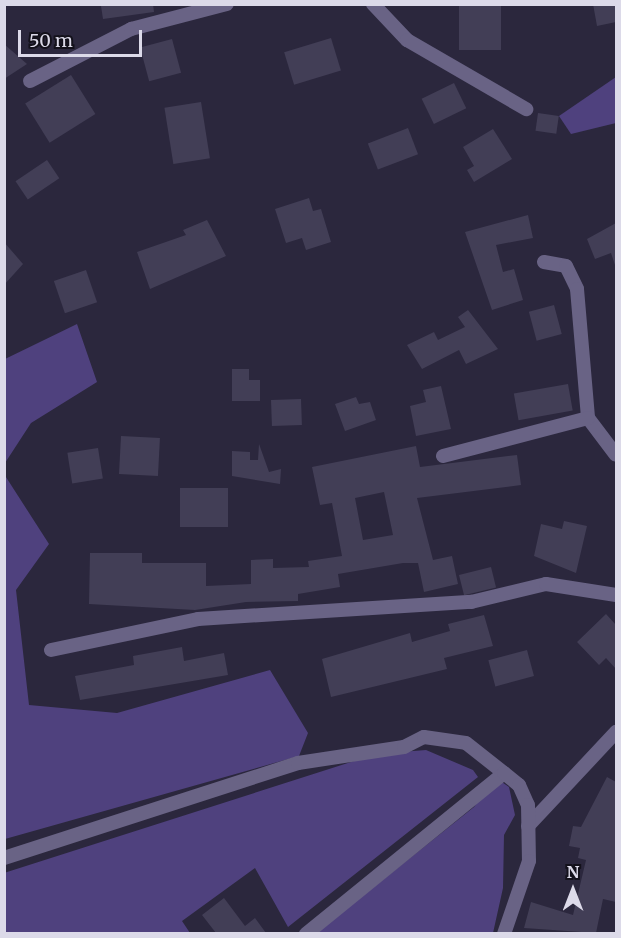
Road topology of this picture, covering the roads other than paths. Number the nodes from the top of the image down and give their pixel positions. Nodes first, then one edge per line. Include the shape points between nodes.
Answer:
1 (226, 4) edge
2 (373, 4) edge
3 (30, 81) dead end
4 (526, 109) dead end
5 (544, 262) dead end
6 (588, 418) junction
7 (616, 455) edge
8 (443, 456) dead end
9 (616, 595) edge
10 (51, 650) dead end
11 (616, 732) edge
12 (612, 743) edge
13 (504, 773) junction
14 (528, 826) junction
15 (4, 858) edge
16 (306, 933) edge
17 (504, 933) edge

1 - 3 street via 131,29
2 - 4 street via 407,40
5 - 6 street via 566,266 577,289
6 - 7 street
6 - 8 street
9 - 10 street via 546,584 471,602 198,619
11 - 12 street
12 - 14 street
13 - 14 street via 519,785
13 - 15 street via 466,743 424,737 404,747 298,763
13 - 16 street
14 - 17 street via 529,861

